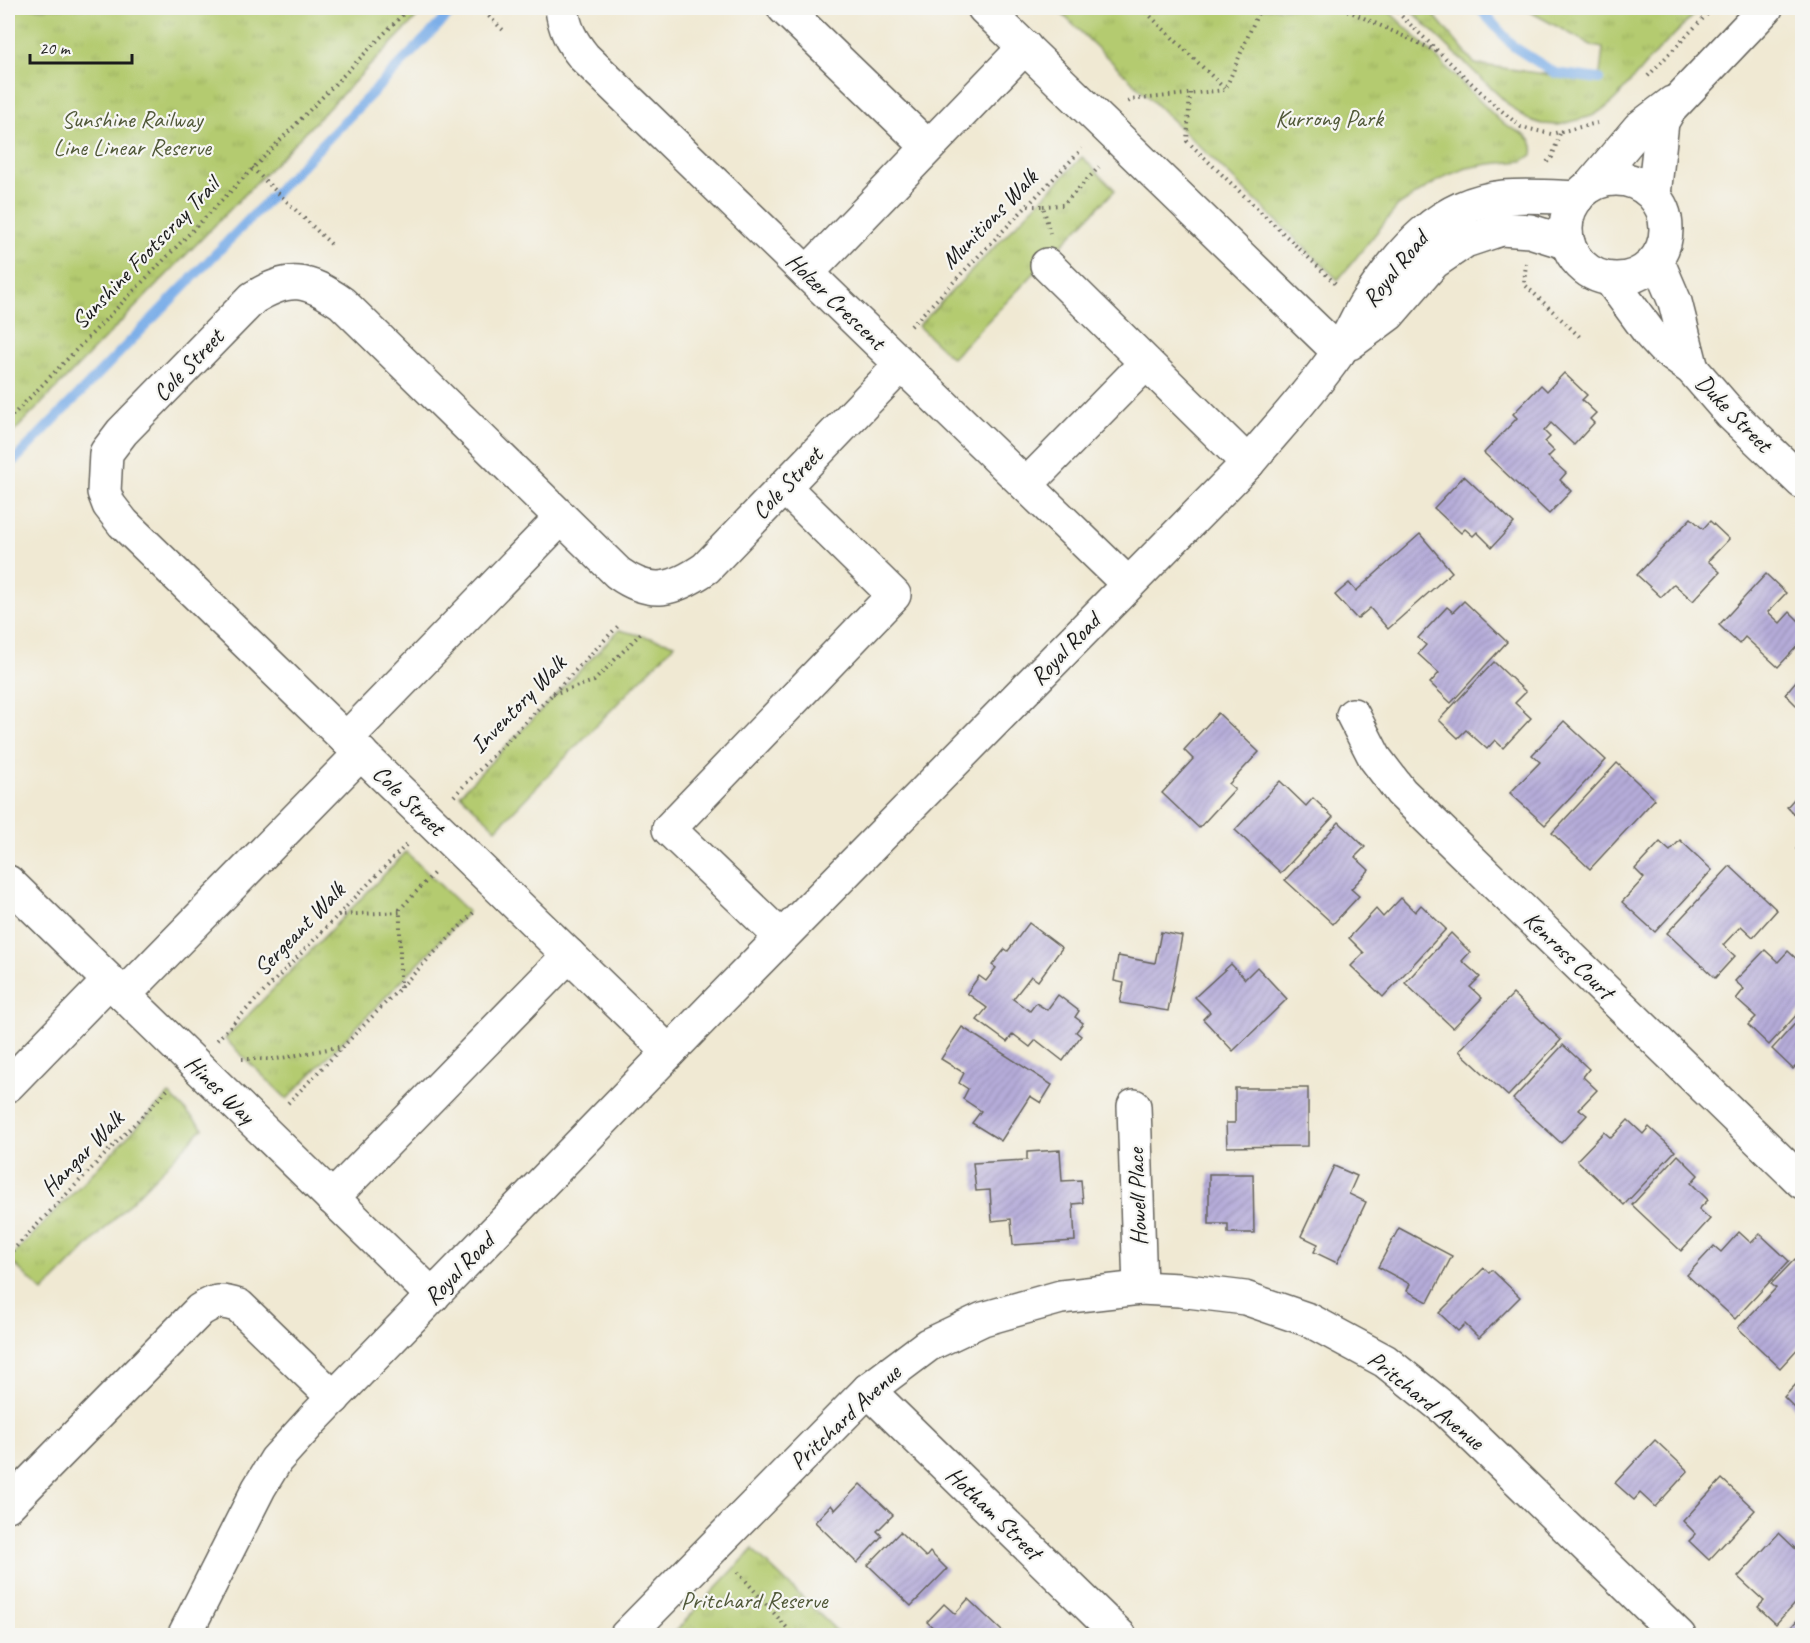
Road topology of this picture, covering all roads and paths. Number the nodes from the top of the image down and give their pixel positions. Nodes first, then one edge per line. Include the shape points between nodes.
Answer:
1 (409, 8) edge
2 (480, 8) edge
3 (562, 8) edge
4 (784, 8) edge
5 (984, 8) edge
6 (1142, 8) edge
7 (1260, 8) edge
8 (1342, 8) edge
9 (1393, 8) edge
10 (1713, 8) edge
11 (1766, 8) edge
12 (503, 30) dead end
13 (1024, 47) junction
14 (1441, 53) junction
15 (1641, 84) dead end
16 (1225, 90) junction
17 (1190, 93) junction
18 (1681, 96) junction
19 (1130, 100) dead end
20 (1606, 119) dead end
21 (1560, 133) junction
22 (1087, 144) dead end
23 (928, 147) junction
24 (1544, 164) dead end
25 (252, 168) junction
26 (1099, 168) dead end
27 (1583, 192) junction
28 (1654, 195) junction
29 (1043, 206) junction
30 (1027, 207) junction
31 (1568, 243) junction
32 (332, 244) dead end
33 (1049, 251) joint
34 (1526, 259) dead end
35 (1657, 260) junction
36 (807, 273) junction
37 (1610, 279) junction
38 (1343, 291) dead end
39 (911, 326) dead end
40 (1582, 339) dead end
41 (1339, 352) junction
42 (1146, 363) junction
43 (901, 365) junction
44 (1692, 369) junction
45 (8, 420) edge
46 (1248, 463) junction
47 (1803, 482) edge
48 (1026, 485) junction
49 (783, 487) junction
50 (561, 518) junction
51 (1128, 584) junction
52 (619, 625) dead end
53 (643, 631) dead end
54 (552, 694) junction
55 (1353, 715) dead end
56 (353, 746) junction
57 (448, 801) dead end
58 (412, 839) dead end
59 (434, 873) dead end
60 (8, 882) edge
61 (400, 912) junction
62 (474, 912) dead end
63 (338, 915) junction
64 (781, 937) junction
65 (569, 955) junction
66 (116, 988) junction
67 (400, 989) junction
68 (213, 1044) dead end
69 (344, 1046) junction
70 (669, 1052) junction
71 (242, 1059) dead end
72 (175, 1083) dead end
73 (8, 1085) edge
74 (288, 1103) dead end
75 (1134, 1106) dead end
76 (1803, 1182) edge
77 (332, 1198) junction
78 (8, 1254) edge
79 (1140, 1288) junction
80 (433, 1296) junction
81 (868, 1390) junction
82 (334, 1398) junction
83 (8, 1505) edge
84 (738, 1572) dead end
85 (184, 1635) edge
86 (626, 1635) edge
87 (794, 1635) edge
88 (1120, 1635) edge
89 (1679, 1635) edge

1 - 25 path, Sunshine Footscray Trail
2 - 12 path
3 - 36 street, Holzer Crescent via 565,27 584,57
4 - 23 street
5 - 13 street
6 - 16 path
7 - 16 path
8 - 14 path
9 - 14 path
10 - 15 path
11 - 18 street
13 - 23 street
13 - 41 street
14 - 21 path via 1521,127 1551,135
16 - 17 path
17 - 19 path
17 - 38 path via 1187,141
18 - 27 street via 1639,128
18 - 28 street via 1662,122
20 - 21 path
21 - 24 path via 1552,157
22 - 30 path, Munitions Walk
23 - 36 street
25 - 32 path
25 - 45 path, Sunshine Footscray Trail
26 - 29 path via 1063,205
27 - 28 street via 1605,180 1623,179 1640,184
27 - 31 street via 1570,208
27 - 41 street, Royal Road via 1503,197 1447,215 1409,245 1366,303
28 - 35 street via 1663,210 1666,227
29 - 30 path
29 - 33 path
30 - 39 path, Munitions Walk
31 - 37 street via 1584,268
31 - 41 street, Royal Road via 1530,231 1501,229 1465,241 1434,262 1389,314
33 - 42 street
34 - 40 path via 1524,284
35 - 37 street via 1644,272
35 - 44 street, Duke Street via 1675,302
36 - 43 street, Holzer Crescent
37 - 44 street, Duke Street via 1650,335
41 - 46 street, Royal Road
42 - 46 street
42 - 48 street
43 - 48 street, Holzer Crescent
43 - 49 street, Cole Street
44 - 47 street, Duke Street via 1730,413
46 - 51 street, Royal Road
48 - 51 street, Holzer Crescent
49 - 50 street, Cole Street via 706,568 671,587 650,588 630,582
49 - 64 street via 894,595 669,829
50 - 56 street
50 - 56 street, Cole Street via 342,303 306,283 272,286 253,298 122,432 106,453 104,468 104,492 114,510
51 - 64 street, Royal Road
52 - 54 path, Inventory Walk
53 - 54 path via 594,681
54 - 57 path, Inventory Walk
55 - 76 street, Kenross Court via 1375,758 1401,792
56 - 65 street, Cole Street
56 - 66 street
58 - 63 path, Sergeant Walk
59 - 61 path
60 - 66 street, Hines Way
61 - 63 path
61 - 67 path
62 - 67 path
63 - 68 path, Sergeant Walk
64 - 70 street, Royal Road
65 - 70 street, Cole Street
65 - 77 street
66 - 73 street
66 - 77 street, Hines Way
67 - 69 path
69 - 71 path via 277,1059
69 - 74 path
70 - 80 street, Royal Road
72 - 78 path, Hangar Walk
75 - 79 street, Howell Place
77 - 80 street, Hines Way
79 - 81 street, Pritchard Avenue via 1061,1297 982,1319 928,1345
79 - 89 street, Pritchard Avenue via 1245,1298 1309,1320 1385,1361 1446,1410
80 - 82 street, Royal Road
81 - 86 street, Pritchard Avenue
81 - 88 street, Hotham Street
82 - 83 street via 239,1306 224,1301 211,1303
82 - 85 street, Royal Road via 276,1460
84 - 87 path

